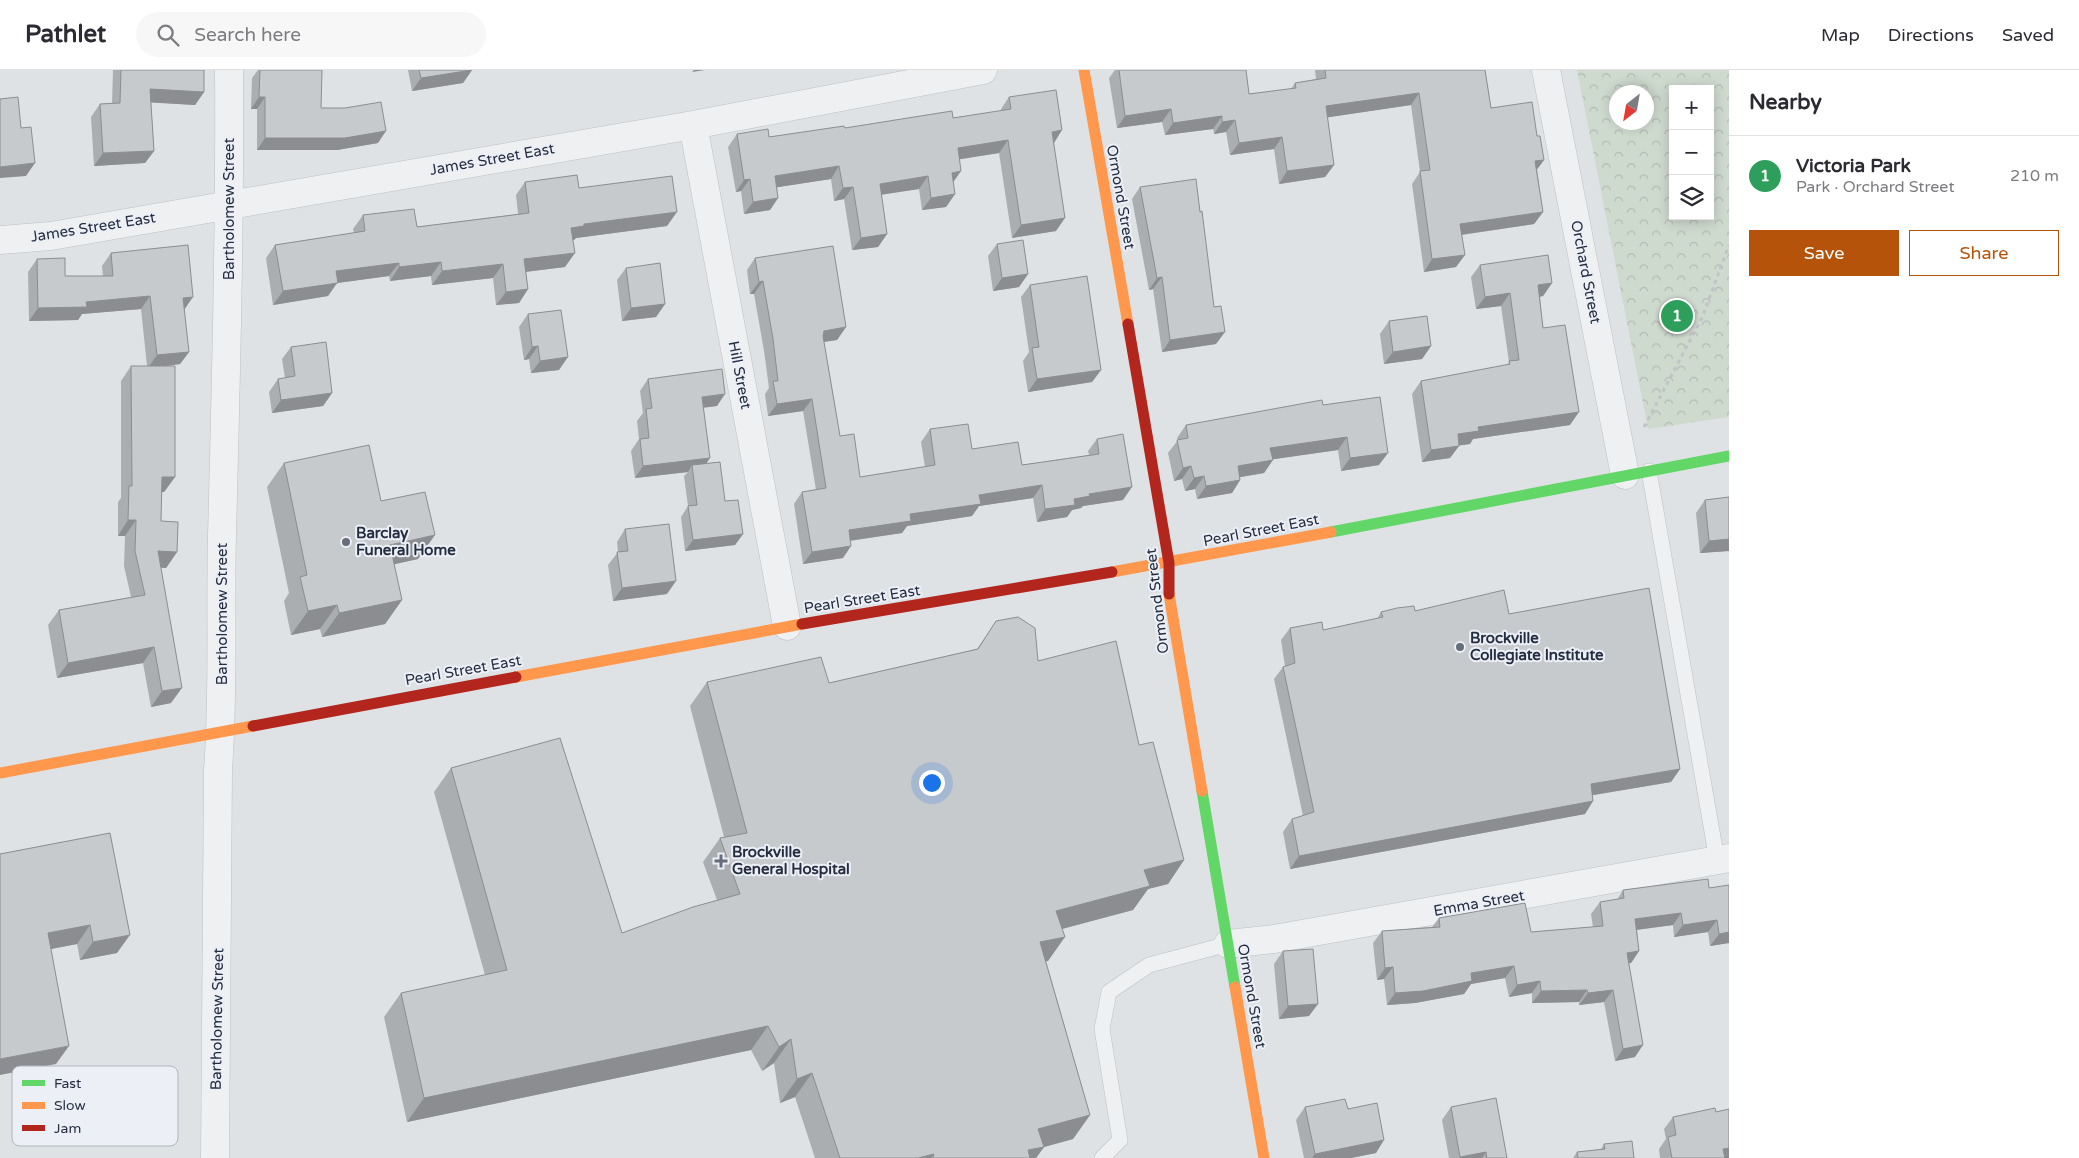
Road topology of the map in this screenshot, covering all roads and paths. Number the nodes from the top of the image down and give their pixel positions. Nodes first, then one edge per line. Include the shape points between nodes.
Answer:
1 (229, 70) edge
2 (983, 70) edge
3 (1084, 70) edge
4 (1546, 70) edge
5 (694, 125) junction
6 (230, 204) junction
7 (0, 240) edge
8 (1729, 244) edge
9 (1640, 435) dead end
10 (1729, 456) edge
11 (1637, 473) junction
12 (1169, 563) junction
13 (787, 626) junction
14 (221, 730) junction
15 (0, 773) edge
16 (1723, 859) edge
17 (1228, 944) junction
18 (215, 1158) edge
19 (1102, 1158) edge
20 (1264, 1158) edge

1 - 6 street, Bartholomew Street
2 - 5 street, James Street East
3 - 12 street, Ormond Street
4 - 11 street, Orchard Street
5 - 6 street, James Street East
5 - 13 street, Hill Street
6 - 7 street, James Street East via 51,236
6 - 14 street, Bartholomew Street via 221,577
8 - 9 path via 1702,318
10 - 11 street, Pearl Street East
11 - 12 street, Pearl Street East
11 - 16 lane
12 - 13 street, Pearl Street East
12 - 17 street, Ormond Street via 1168,590
13 - 14 street, Pearl Street East
14 - 15 street, Pearl Street East
14 - 18 street, Bartholomew Street
16 - 17 street, Emma Street via 1265,941
17 - 19 lane via 1149,966 1109,992 1102,1029 1120,1140
17 - 20 street, Ormond Street

